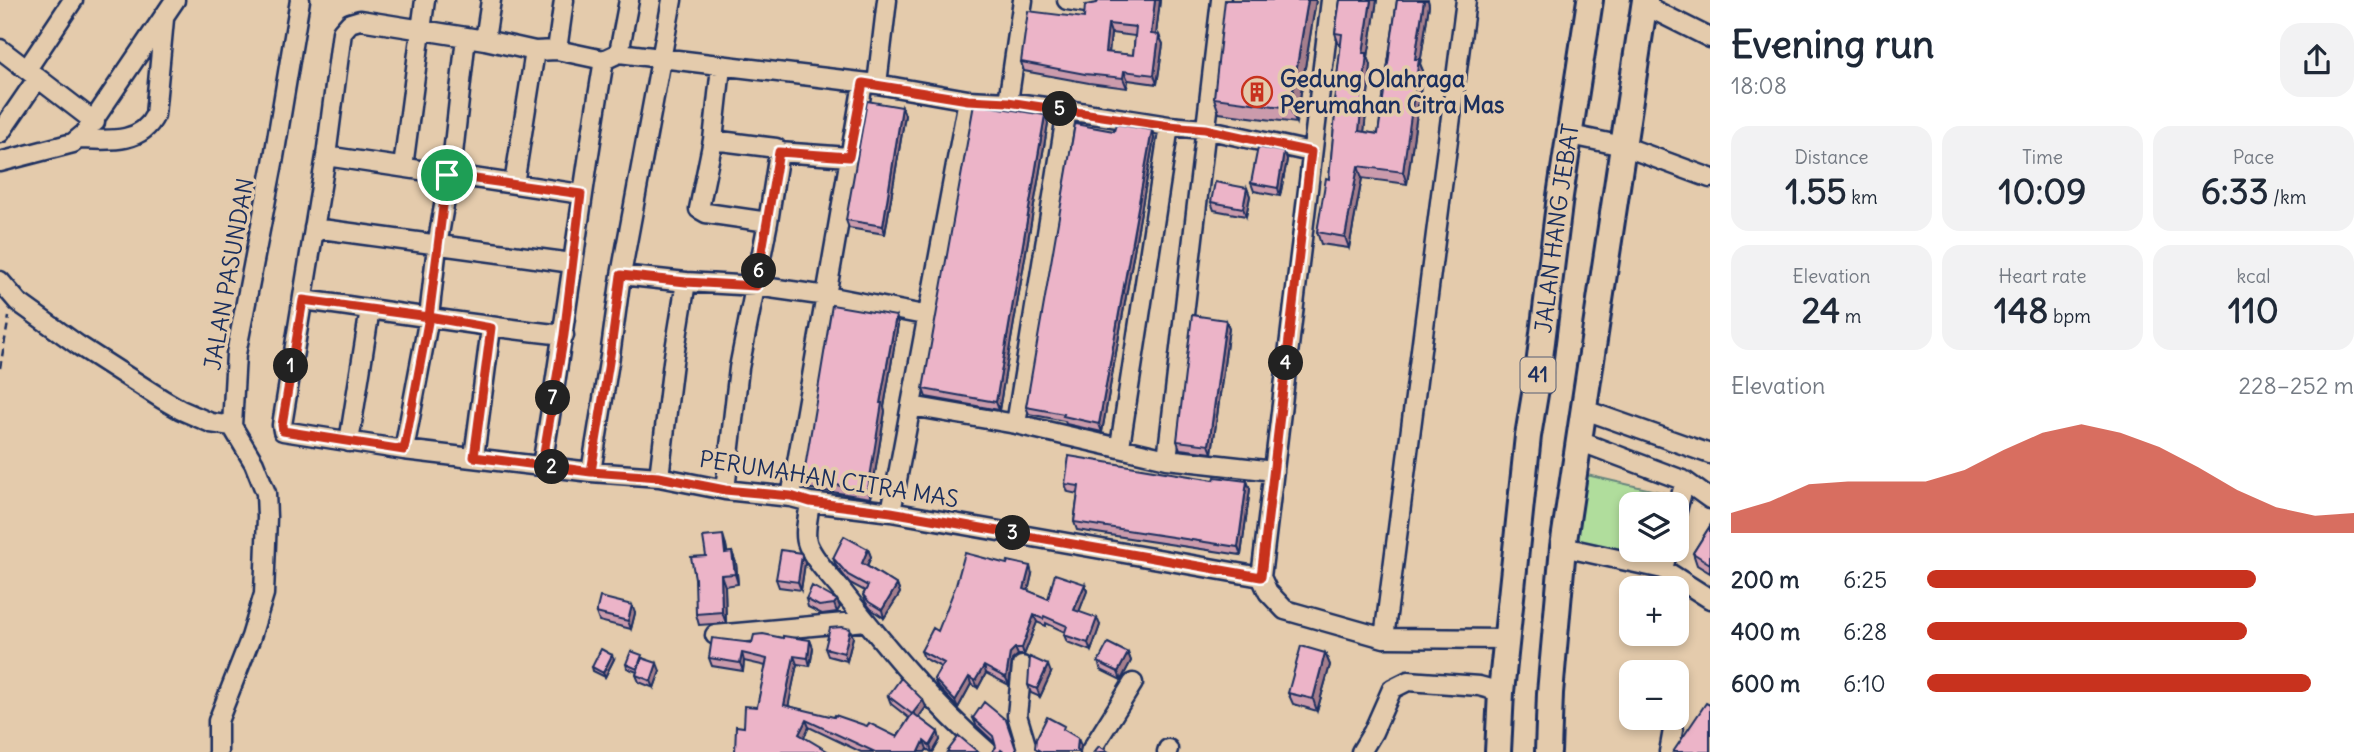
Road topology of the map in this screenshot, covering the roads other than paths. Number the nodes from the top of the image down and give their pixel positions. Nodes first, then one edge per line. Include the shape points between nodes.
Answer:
1 (73, 0) edge
2 (175, 0) edge
3 (300, 0) edge
4 (425, 0) edge
5 (491, 0) edge
6 (564, 0) edge
7 (629, 0) edge
8 (672, 0) edge
9 (887, 0) edge
10 (1023, 0) edge
11 (1068, 0) edge
12 (1097, 0) edge
13 (1221, 0) edge
14 (1331, 0) edge
15 (1466, 0) edge
16 (1590, 0) edge
17 (1644, 2) edge
18 (165, 15) junction
19 (421, 30) junction
20 (466, 37) junction
21 (1710, 38) edge
22 (485, 40) junction
23 (0, 50) edge
24 (557, 50) junction
25 (535, 51) junction
26 (611, 56) junction
27 (663, 59) junction
28 (721, 67) junction
29 (32, 74) junction
30 (870, 84) junction
31 (968, 100) junction
32 (1008, 102) junction
33 (1067, 110) junction
34 (95, 122) junction
35 (1169, 126) junction
36 (1205, 129) junction
37 (0, 133) edge
38 (1571, 135) junction
39 (79, 139) junction
40 (713, 140) junction
41 (1623, 146) junction
42 (779, 152) junction
43 (1311, 152) junction
44 (326, 156) junction
45 (849, 157) junction
46 (0, 162) edge
47 (402, 167) junction
48 (447, 175) junction
49 (1710, 178) edge
50 (514, 184) junction
51 (581, 194) junction
52 (768, 222) junction
53 (314, 228) junction
54 (437, 246) junction
55 (572, 263) junction
56 (621, 275) junction
57 (0, 281) edge
58 (686, 282) junction
59 (756, 286) junction
60 (827, 296) junction
61 (303, 300) junction
62 (370, 309) junction
63 (929, 316) junction
64 (429, 317) junction
65 (491, 328) junction
66 (564, 335) junction
67 (911, 406) junction
68 (1585, 410) junction
69 (1016, 424) junction
70 (232, 426) junction
71 (1579, 441) junction
72 (349, 442) junction
73 (1120, 446) junction
74 (404, 450) junction
75 (1710, 454) edge
76 (474, 457) junction
77 (1167, 458) junction
78 (542, 465) junction
79 (1274, 471) junction
80 (591, 472) junction
81 (659, 477) junction
82 (1685, 481) junction
83 (725, 490) junction
84 (1682, 492) edge
85 (791, 496) junction
86 (1710, 499) edge
87 (810, 502) junction
88 (891, 512) junction
89 (1563, 547) junction
90 (1665, 562) edge
91 (1663, 569) junction
92 (1261, 577) junction
93 (1710, 599) edge
94 (866, 621) junction
95 (715, 635) edge
96 (1384, 638) junction
97 (1507, 639) junction
98 (1022, 666) dead end
99 (1133, 683) dead end
100 (1501, 692) junction
101 (1673, 730) dead end
102 (218, 752) edge
103 (988, 752) edge
104 (1028, 752) edge
105 (1090, 752) edge
106 (1360, 752) edge
107 (1498, 752) edge
108 (1548, 752) edge
109 (1669, 752) edge

1 - 29 street
2 - 18 street
3 - 70 street, JALAN PASUNDAN via 236,354
4 - 19 street
5 - 22 street
6 - 24 street
7 - 26 street
8 - 27 street
9 - 30 street
10 - 32 street
11 - 12 street via 1093,4
13 - 36 street
14 - 43 street
15 - 96 street
16 - 38 highway, JALAN HANG JEBAT / 41
17 - 21 street
17 - 41 highway
18 - 34 street
18 - 39 street via 151,123 123,140
19 - 20 street
19 - 44 street via 360,20 342,32
19 - 47 street
20 - 22 street
20 - 48 street
22 - 25 street
23 - 29 street
24 - 25 street
24 - 26 street
25 - 50 street
26 - 27 street
26 - 51 street
27 - 28 street
27 - 56 street
28 - 30 street
28 - 40 street
29 - 34 street
29 - 37 street
30 - 31 street
30 - 45 street
31 - 32 street
31 - 63 street
32 - 33 street
33 - 35 street
33 - 69 street
34 - 39 street
35 - 36 street
35 - 73 street
36 - 43 street
36 - 77 street
38 - 41 street
38 - 97 highway, JALAN HANG JEBAT / 41 via 1528,436
39 - 46 street
40 - 42 street
40 - 52 street via 699,209
41 - 49 street
41 - 68 highway
42 - 45 street
42 - 52 street
43 - 79 street
44 - 47 street
44 - 53 street
45 - 60 street
47 - 48 street
48 - 50 street
48 - 54 street
50 - 51 street
51 - 55 street
52 - 59 street
53 - 54 street
53 - 61 street
54 - 55 street
54 - 64 street
55 - 66 street
56 - 58 street
56 - 80 street
57 - 70 street via 18,302 181,411
58 - 59 street
58 - 81 street
59 - 60 street
59 - 83 street via 739,368
60 - 63 street
60 - 85 street
61 - 62 street
61 - 72 street, PERUMAHAN CITRA MAS via 283,431
62 - 64 street
62 - 72 street
63 - 67 street
64 - 65 street
64 - 74 street
65 - 66 street
65 - 76 street
66 - 78 street
67 - 69 street
67 - 88 street
68 - 71 highway
68 - 75 street
69 - 73 street
70 - 102 street via 266,493 266,559 264,594 218,721
71 - 82 street
71 - 89 highway
72 - 74 street, PERUMAHAN CITRA MAS
73 - 77 street
74 - 76 street, PERUMAHAN CITRA MAS
76 - 78 street, PERUMAHAN CITRA MAS
77 - 79 street
78 - 80 street, PERUMAHAN CITRA MAS
79 - 92 street
80 - 81 street, PERUMAHAN CITRA MAS
81 - 83 street, PERUMAHAN CITRA MAS
82 - 84 street
82 - 86 street
83 - 85 street, PERUMAHAN CITRA MAS
85 - 87 street, PERUMAHAN CITRA MAS
87 - 88 street, PERUMAHAN CITRA MAS
87 - 94 street via 808,545
88 - 92 street, PERUMAHAN CITRA MAS
89 - 91 street
89 - 108 highway
90 - 91 street
91 - 93 street
92 - 96 street via 1286,610
94 - 95 street
94 - 103 street via 960,728
96 - 97 street
97 - 100 highway, JALAN HANG JEBAT / 41
98 - 104 street via 1017,715
99 - 105 street
100 - 106 street via 1479,686 1400,683 1392,689
100 - 107 highway, JALAN HANG JEBAT / 41
101 - 109 street

